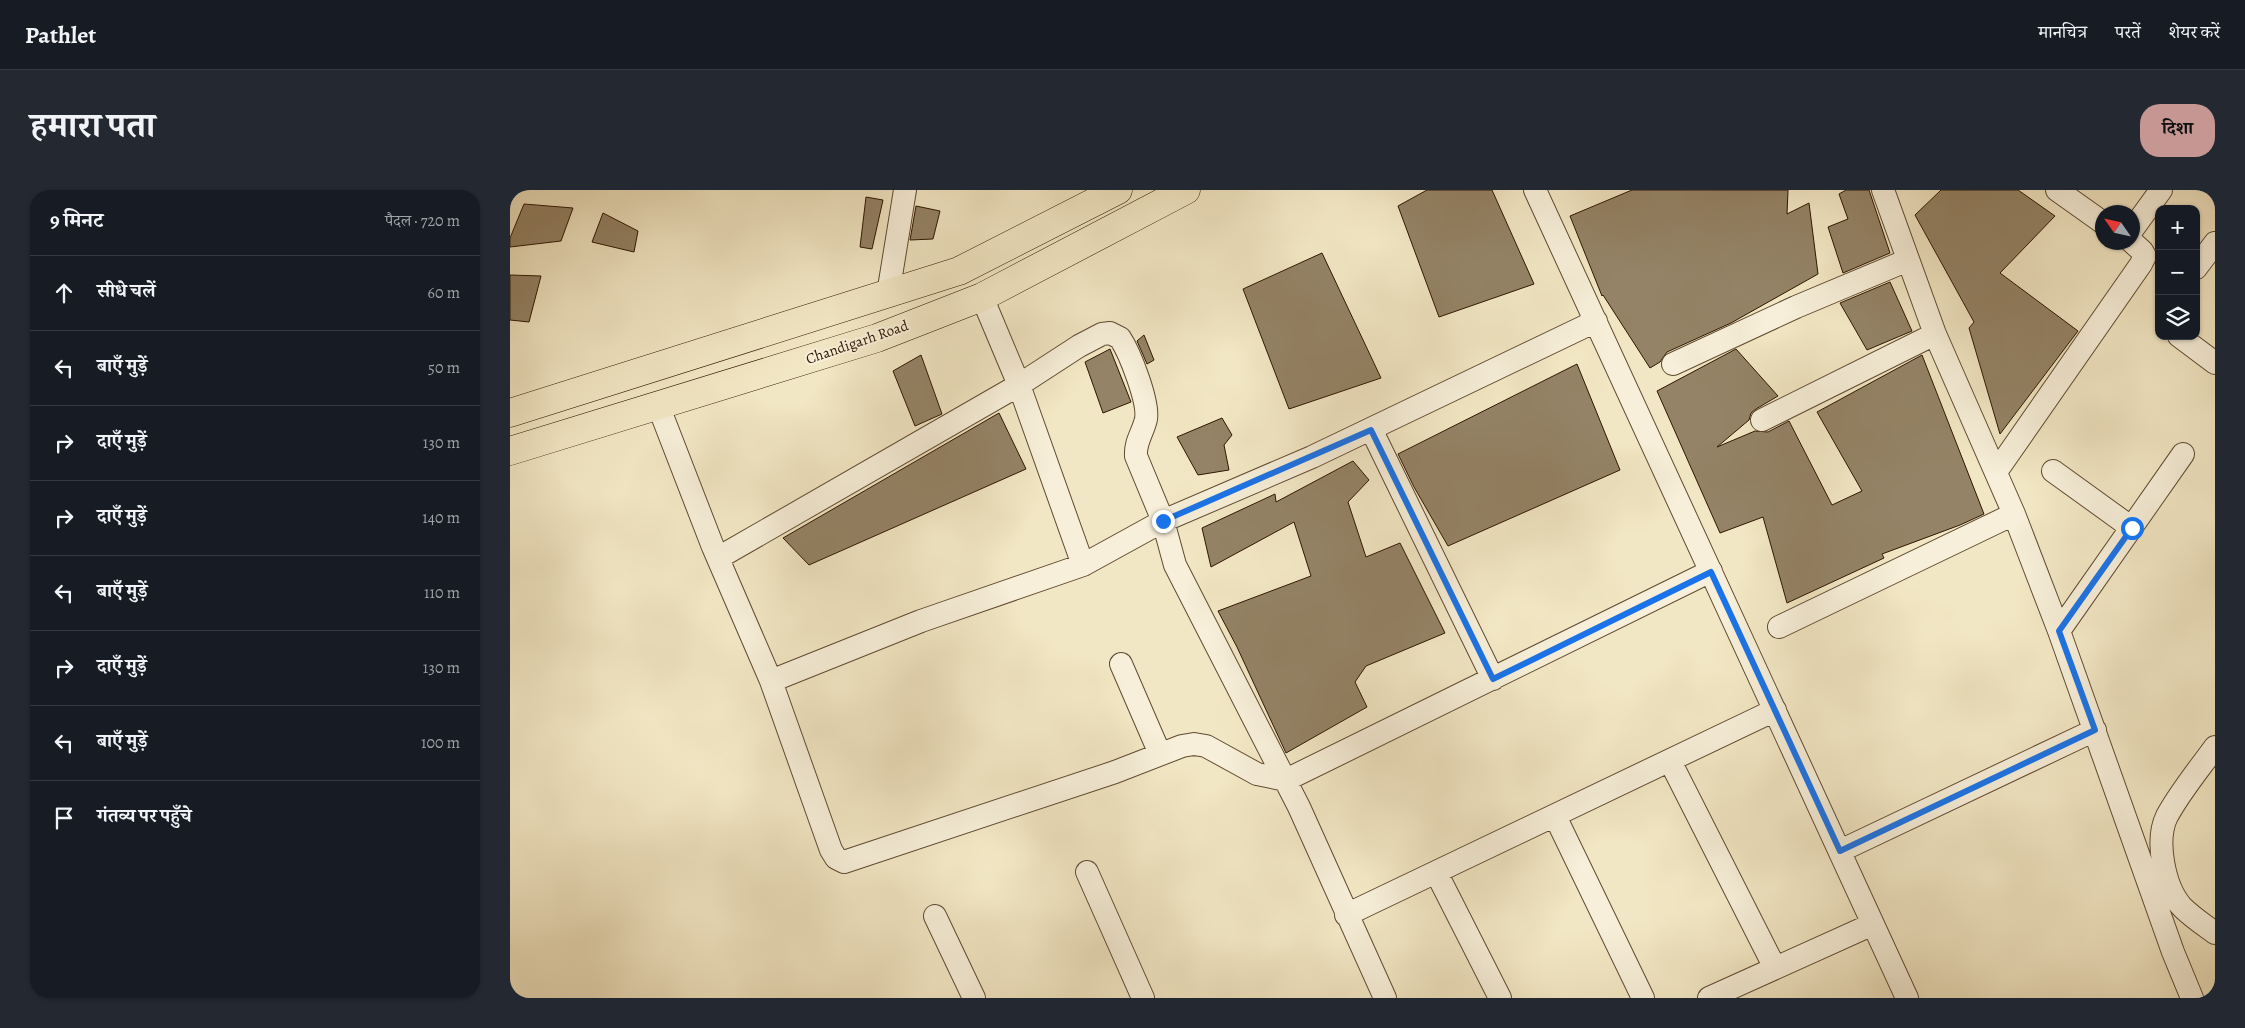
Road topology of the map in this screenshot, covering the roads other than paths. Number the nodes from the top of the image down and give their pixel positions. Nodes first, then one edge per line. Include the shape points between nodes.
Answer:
1 (905, 190) edge
2 (1118, 190) edge
3 (1186, 190) edge
4 (1535, 190) edge
5 (1883, 190) edge
6 (2057, 190) edge
7 (2161, 190) edge
8 (2095, 217) edge
9 (2140, 219) edge
10 (2215, 243) edge
11 (2140, 249) edge
12 (1908, 260) junction
13 (2200, 263) edge
14 (888, 294) junction
15 (982, 297) junction
16 (1596, 321) junction
17 (1935, 334) junction
18 (2184, 340) edge
19 (2215, 363) edge
20 (1673, 364) dead end
21 (1019, 385) junction
22 (658, 406) junction
23 (510, 413) edge
24 (1762, 420) dead end
25 (1371, 430) junction
26 (510, 452) edge
27 (2183, 454) dead end
28 (2053, 471) dead end
29 (1996, 472) junction
30 (2014, 514) junction
31 (1163, 521) junction
32 (2132, 528) junction
33 (718, 558) junction
34 (1083, 564) junction
35 (1711, 572) junction
36 (1779, 627) dead end
37 (2059, 631) junction
38 (1121, 664) dead end
39 (1493, 679) junction
40 (772, 681) junction
41 (1775, 710) junction
42 (2095, 730) junction
43 (2215, 747) edge
44 (1160, 754) junction
45 (1670, 761) junction
46 (1286, 780) junction
47 (1555, 816) junction
48 (1840, 851) junction
49 (1087, 872) dead end
50 (1436, 872) junction
51 (1346, 915) junction
52 (935, 916) dead end
53 (1873, 924) junction
54 (2215, 933) edge
55 (1775, 968) junction
56 (974, 998) edge
57 (1143, 998) edge
58 (1385, 998) edge
59 (1500, 998) edge
60 (1643, 998) edge
61 (1709, 998) edge
62 (1907, 998) edge
63 (2192, 998) edge

1 - 14 street
2 - 14 main road via 959,271
3 - 15 main road, Chandigarh Road
4 - 16 street
5 - 12 street
6 - 8 street
7 - 9 street
10 - 13 street
11 - 29 street via 2145,256 2142,264
12 - 17 street
12 - 20 street
14 - 23 main road
15 - 21 street
15 - 22 main road, Chandigarh Road via 877,338
16 - 25 street
16 - 35 street
17 - 24 street
17 - 29 street
18 - 19 street
21 - 31 street via 1102,334 1110,333 1120,338 1146,406 1146,419 1136,444 1136,456
21 - 33 street
21 - 34 street
22 - 26 main road, Chandigarh Road
22 - 33 street
25 - 31 street
25 - 39 street
27 - 32 street
28 - 32 street
29 - 30 street
30 - 36 street
30 - 37 street
31 - 34 street
31 - 46 street via 1175,565
32 - 37 street
33 - 40 street
34 - 40 street via 922,621
35 - 39 street
35 - 41 street
37 - 42 street
38 - 44 street
39 - 46 street
40 - 44 street via 831,850 840,861 850,862
41 - 45 street
41 - 48 street
42 - 48 street
42 - 63 street
43 - 54 street via 2167,816 2161,853 2171,888 2181,905
44 - 46 street via 1194,744 1217,752 1257,774
45 - 47 street
45 - 55 street
46 - 51 street
47 - 50 street
47 - 60 street
48 - 53 street
49 - 57 street
50 - 51 street
50 - 59 street
51 - 58 street
52 - 56 street
53 - 55 street
53 - 62 street
55 - 61 street

